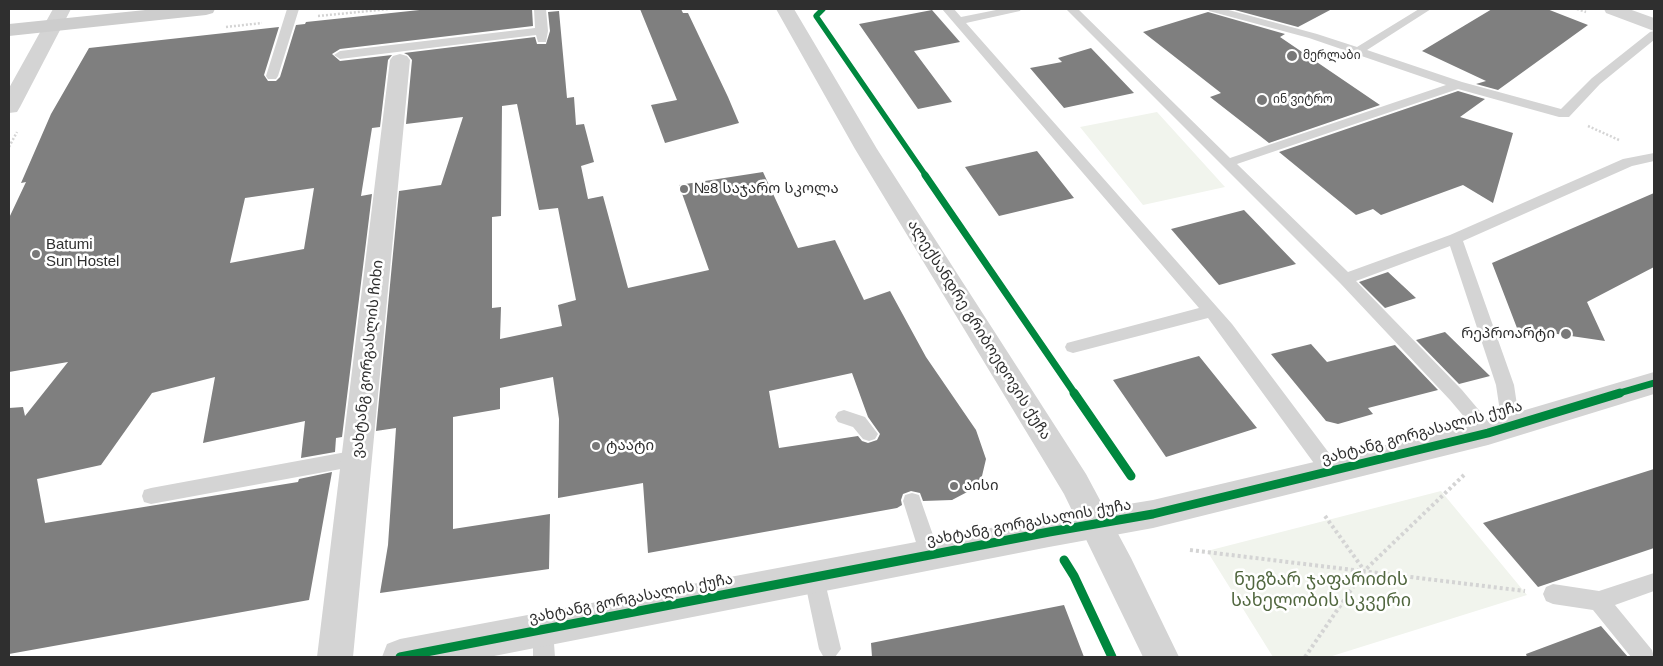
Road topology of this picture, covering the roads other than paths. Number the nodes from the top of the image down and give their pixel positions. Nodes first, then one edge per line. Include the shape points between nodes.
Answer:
1 (206, 9) edge
2 (293, 9) edge
3 (540, 9) edge
4 (785, 9) edge
5 (948, 9) edge
6 (1016, 9) edge
7 (1072, 9) edge
8 (1213, 9) edge
9 (1426, 9) edge
10 (1613, 9) edge
11 (58, 17) edge
12 (959, 21) junction
13 (1654, 25) edge
14 (9, 30) edge
15 (1654, 34) edge
16 (542, 35) joint
17 (1358, 51) junction
18 (340, 55) dead end
19 (400, 60) dead end
20 (272, 76) dead end
21 (1458, 85) junction
22 (9, 107) edge
23 (1654, 156) edge
24 (1228, 163) junction
25 (1455, 239) junction
26 (1344, 279) junction
27 (1211, 311) junction
28 (1073, 347) dead end
29 (1654, 383) edge
30 (844, 417) dead end
31 (1500, 429) junction
32 (869, 434) dead end
33 (357, 458) junction
34 (1331, 471) junction
35 (151, 496) dead end
36 (912, 501) dead end
37 (1096, 524) junction
38 (930, 555) junction
39 (814, 578) junction
40 (1654, 582) edge
41 (1553, 594) road end
42 (1599, 601) junction
43 (543, 643) edge
44 (830, 649) dead end
45 (335, 657) edge
46 (400, 657) edge
47 (1161, 657) edge
48 (1644, 657) edge

1 - 11 main road
2 - 20 lane
3 - 16 lane
4 - 37 street, ალექსანდრე გრიბოედოვის ქუჩა via 866,149 1070,476
5 - 12 lane
6 - 12 lane
7 - 24 lane
8 - 17 lane
9 - 17 lane
10 - 13 street
11 - 14 main road
11 - 22 street
12 - 27 lane
15 - 21 lane via 1596,81 1564,114
16 - 18 lane
17 - 21 lane
19 - 33 street, ვახტანგ გორგასლის ჩიხი
21 - 24 lane
23 - 25 lane via 1628,162
24 - 26 lane
25 - 26 lane
25 - 31 lane via 1505,385
26 - 31 lane via 1456,395
27 - 28 lane
27 - 34 lane
29 - 31 street, ვახტანგ გორგასალის ქუჩა
30 - 32 lane via 859,422
31 - 34 street, ვახტანგ გორგასალის ქუჩა
33 - 35 lane
33 - 45 street, ვახტანგ გორგასლის ჩიხი
34 - 37 street, ვახტანგ გორგასალის ქუჩა via 1153,514
36 - 38 lane
37 - 38 street, ვახტანგ გორგასალის ქუჩა
37 - 47 street, ალექსანდრე გრიბოედოვის ქუჩა
38 - 39 street, ვახტანგ გორგასალის ქუჩა
39 - 43 street, ვახტანგ გორგასალის ქუჩა
39 - 44 lane
40 - 42 lane
41 - 42 lane
42 - 48 lane
43 - 46 street, ვახტანგ გორგასალის ქუჩა

